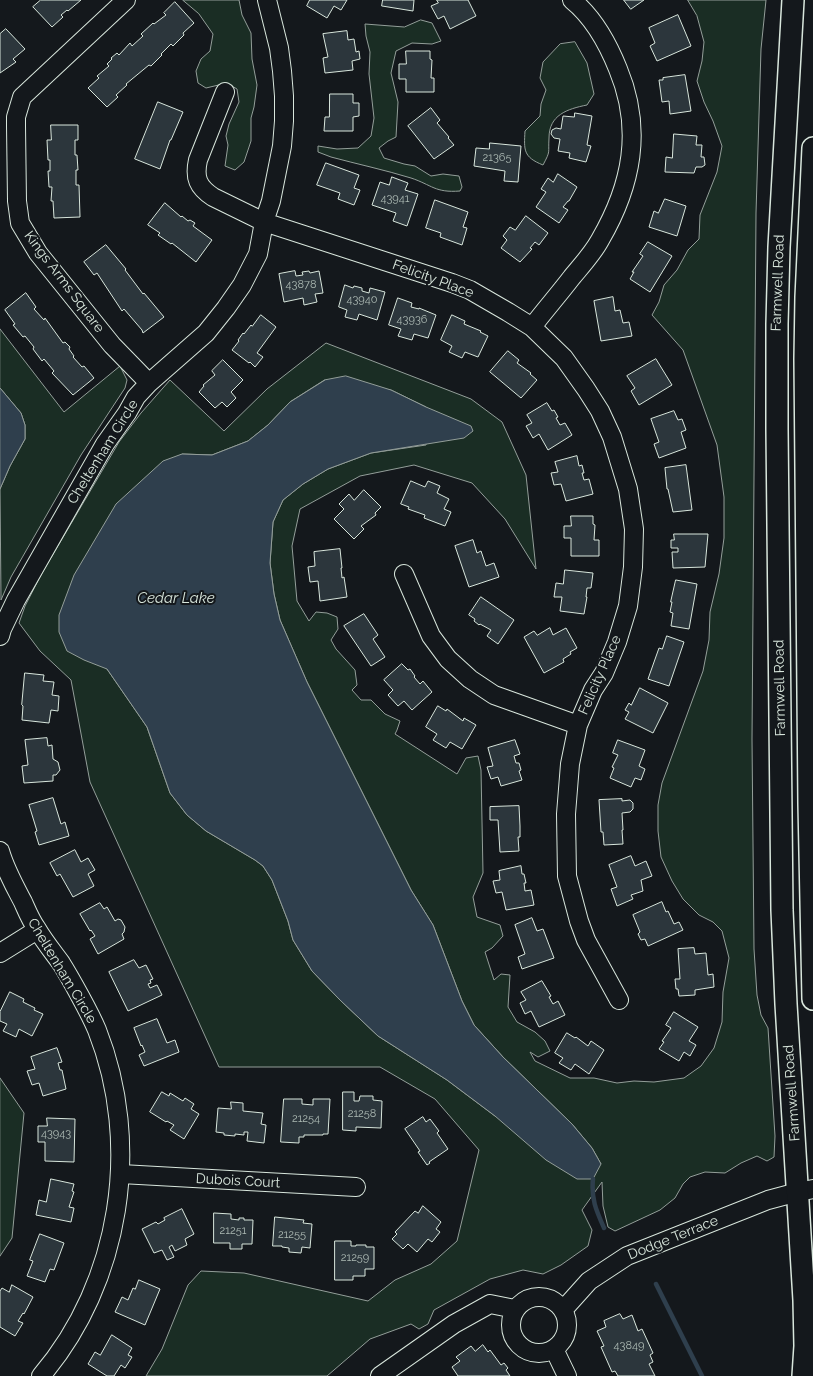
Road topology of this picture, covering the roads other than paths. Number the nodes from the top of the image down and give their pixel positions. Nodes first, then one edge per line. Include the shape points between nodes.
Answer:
1 (126, 0) edge
2 (267, 0) edge
3 (572, 0) edge
4 (793, 0) edge
5 (225, 92) dead end
6 (813, 148) edge
7 (264, 222) junction
8 (532, 327) junction
9 (149, 383) junction
10 (810, 490) edge
11 (810, 529) edge
12 (404, 574) dead end
13 (0, 636) edge
14 (578, 725) junction
15 (0, 851) edge
16 (37, 930) junction
17 (0, 953) edge
18 (813, 999) edge
19 (619, 1000) dead end
20 (121, 1174) junction
21 (356, 1187) dead end
22 (805, 1190) edge
23 (515, 1309) junction
24 (563, 1310) junction
25 (554, 1349) junction
26 (41, 1376) edge
27 (380, 1376) edge
28 (567, 1376) edge
29 (803, 1376) edge

1 - 9 street, Kings Arms Square via 22,97 16,117 17,201 20,223 38,253 112,345
2 - 7 street, Cheltenham Circle via 279,48 284,121 282,146
3 - 8 street via 600,33 613,56 630,107 632,150 623,191 599,242
4 - 22 main road, Farmwell Road via 777,334 782,910 786,1004
5 - 7 street, Felicity Place via 198,160 198,182 213,197
6 - 10 main road, Farmwell Road via 806,297
7 - 8 street, Felicity Place via 470,290
7 - 9 street, Cheltenham Circle via 258,254 226,308 206,333
8 - 14 street, Felicity Place via 564,358 600,411 628,489 634,529 628,606 604,673
9 - 13 street, Cheltenham Circle via 105,444 16,600
10 - 11 main road, Farmwell Road
11 - 18 main road, Farmwell Road
12 - 14 street via 431,636 448,659 470,679 494,695
14 - 19 street, Felicity Place via 568,780 567,876 586,940
15 - 16 street, Cheltenham Circle via 4,867
16 - 17 street
16 - 20 street, Cheltenham Circle via 80,995 97,1030 115,1095
20 - 21 street, Dubois Court
20 - 26 street, Cheltenham Circle via 115,1217 99,1277 72,1333
22 - 24 street, Dodge Terrace via 768,1200 627,1256 589,1281
22 - 29 main road, Farmwell Road
23 - 24 street via 533,1297 545,1297
23 - 25 street via 511,1319 515,1341 533,1353 544,1354
23 - 27 street via 490,1304 454,1324
24 - 25 street via 567,1331
25 - 28 street

